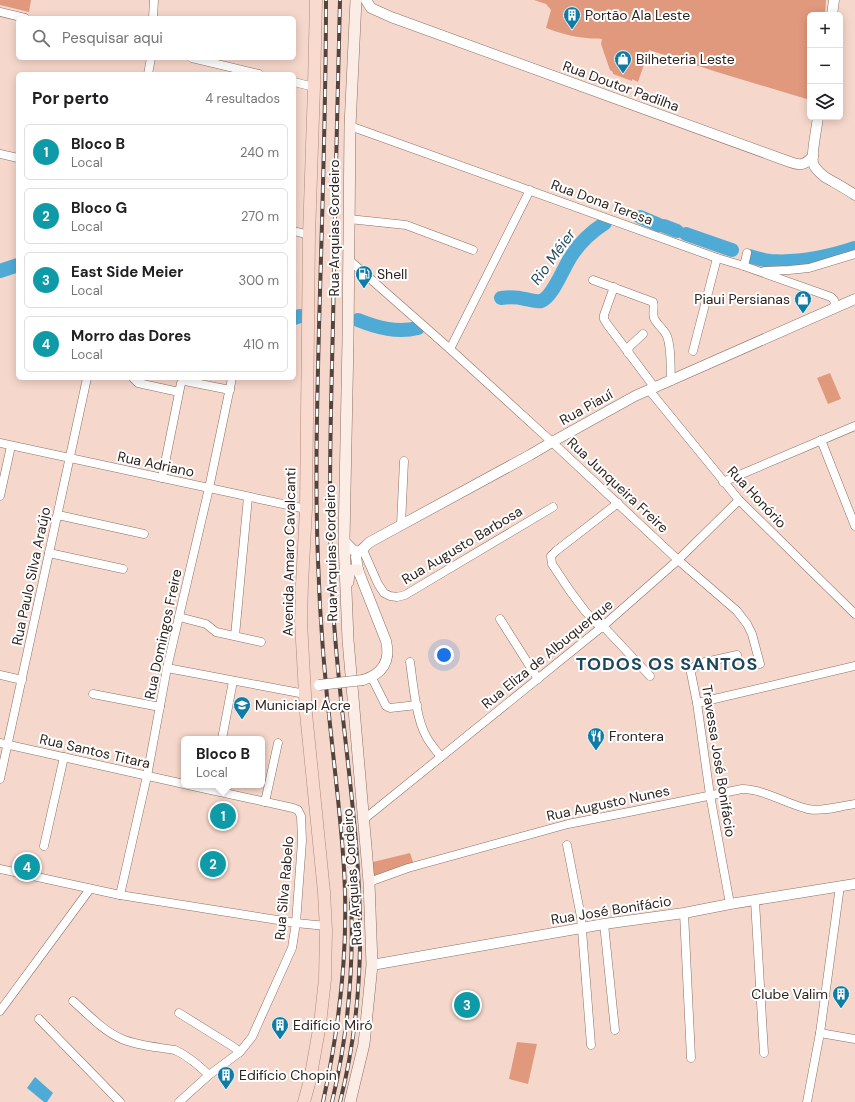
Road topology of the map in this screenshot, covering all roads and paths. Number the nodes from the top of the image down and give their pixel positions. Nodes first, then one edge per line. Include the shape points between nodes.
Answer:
1 (154, 0) edge
2 (316, 0) edge
3 (356, 0) edge
4 (366, 0) edge
5 (834, 0) edge
6 (0, 12) edge
7 (832, 12) edge
8 (17, 16) edge
9 (153, 16) edge
10 (151, 60) edge
11 (200, 60) edge
12 (148, 72) edge
13 (251, 72) edge
14 (296, 82) edge
15 (314, 87) junction
16 (818, 120) edge
17 (350, 126) junction
18 (0, 154) edge
19 (813, 156) junction
20 (16, 158) edge
21 (530, 190) junction
22 (855, 194) edge
23 (349, 219) junction
24 (296, 232) edge
25 (310, 235) junction
26 (473, 250) dead end
27 (855, 254) edge
28 (717, 258) junction
29 (349, 260) junction
30 (760, 272) junction
31 (593, 280) dead end
32 (614, 287) junction
33 (855, 299) edge
34 (832, 310) junction
35 (643, 334) dead end
36 (450, 349) junction
37 (693, 351) dead end
38 (628, 352) junction
39 (87, 380) edge
40 (135, 380) edge
41 (232, 380) edge
42 (671, 381) junction
43 (652, 389) junction
44 (230, 390) junction
45 (179, 392) junction
46 (855, 426) edge
47 (821, 440) junction
48 (552, 442) junction
49 (0, 443) edge
50 (11, 446) junction
51 (70, 458) junction
52 (404, 461) dead end
53 (162, 478) junction
54 (723, 482) junction
55 (209, 488) junction
56 (0, 496) edge
57 (248, 497) junction
58 (739, 500) junction
59 (618, 503) junction
60 (553, 507) dead end
61 (306, 509) junction
62 (58, 515) junction
63 (401, 526) junction
64 (855, 526) edge
65 (144, 534) dead end
66 (344, 541) junction
67 (360, 551) junction
68 (49, 553) junction
69 (678, 560) junction
70 (123, 569) dead end
71 (358, 570) junction
72 (346, 597) junction
73 (855, 614) edge
74 (179, 617) junction
75 (500, 619) dead end
76 (602, 627) junction
77 (235, 636) junction
78 (261, 642) dead end
79 (737, 655) dead end
80 (410, 662) dead end
81 (760, 664) dead end
82 (855, 667) edge
83 (167, 668) junction
84 (0, 675) edge
85 (650, 676) dead end
86 (368, 679) junction
87 (538, 679) junction
88 (22, 680) junction
89 (233, 681) junction
90 (305, 690) junction
91 (93, 694) dead end
92 (697, 703) junction
93 (417, 705) junction
94 (160, 707) junction
95 (223, 736) edge
96 (278, 743) dead end
97 (4, 744) edge
98 (441, 757) junction
99 (64, 758) junction
100 (147, 776) junction
101 (0, 779) edge
102 (181, 783) edge
103 (213, 788) edge
104 (710, 795) junction
105 (265, 802) junction
106 (855, 804) edge
107 (363, 820) junction
108 (567, 845) dead end
109 (44, 846) dead end
110 (0, 869) edge
111 (369, 882) junction
112 (855, 884) edge
113 (840, 886) junction
114 (90, 889) junction
115 (120, 895) junction
116 (755, 901) junction
117 (730, 904) junction
118 (684, 913) junction
119 (296, 923) junction
120 (604, 924) junction
121 (326, 926) junction
122 (582, 928) junction
123 (372, 964) junction
124 (73, 1001) dead end
125 (0, 1011) edge
126 (179, 1013) dead end
127 (39, 1019) dead end
128 (615, 1030) dead end
129 (820, 1033) junction
130 (855, 1039) edge
131 (591, 1045) dead end
132 (240, 1052) junction
133 (764, 1053) dead end
134 (691, 1058) dead end
135 (209, 1075) junction
136 (120, 1102) edge
137 (179, 1102) edge
138 (304, 1102) edge
139 (350, 1102) edge
140 (808, 1102) edge

1 - 9 street
2 - 15 main road, Avenida Amaro Cavalcanti
3 - 17 main road, Rua Arquias Cordeiro
4 - 19 street, Rua Doutor Padilha via 371,8 391,18 790,162 807,163
5 - 7 street
6 - 8 street
10 - 12 street
11 - 13 street
14 - 15 street
15 - 25 main road, Avenida Amaro Cavalcanti
16 - 19 street
17 - 21 street, Rua Dona Teresa
17 - 23 main road, Rua Arquias Cordeiro
18 - 20 street
19 - 22 street via 813,164 824,177
21 - 28 street, Rua Dona Teresa
21 - 36 street
23 - 26 street via 406,225
23 - 29 main road, Rua Arquias Cordeiro
24 - 25 street
25 - 61 main road, Avenida Amaro Cavalcanti
27 - 30 street via 809,268
28 - 30 street, Rua Dona Teresa via 746,259
28 - 37 street
29 - 36 street, Rua Junqueira Freire
29 - 66 main road, Rua Arquias Cordeiro
30 - 34 street, Rua Dona Teresa via 831,297 835,304
31 - 32 street
32 - 38 street, Rua Honório via 604,319
32 - 42 street via 653,302 653,315 666,335 669,346
33 - 34 street, Rua Piauí
34 - 42 street, Rua Piauí
35 - 38 street via 629,347
36 - 48 street, Rua Junqueira Freire
38 - 43 street, Rua Honório
39 - 51 street, Rua Paulo Silva Araújo
40 - 45 street via 138,383
41 - 44 street, Rua Domingos Freire
42 - 43 street, Rua Piauí
43 - 48 street, Rua Piauí
43 - 54 street, Rua Honório
44 - 45 street via 185,381 181,382
44 - 55 street, Rua Domingos Freire
45 - 53 street
46 - 47 street
47 - 54 street
47 - 64 street
48 - 59 street, Rua Junqueira Freire
48 - 63 street, Rua Piauí
49 - 50 street, Rua Adriano
50 - 51 street, Rua Adriano
50 - 56 street
51 - 53 street, Rua Adriano
51 - 62 street, Rua Paulo Silva Araújo
52 - 63 street
53 - 55 street, Rua Adriano
54 - 58 street, Rua Honório
55 - 57 street, Rua Adriano
55 - 74 street, Rua Domingos Freire
57 - 61 street, Rua Adriano
57 - 77 street
58 - 69 street, Rua Eliza de Albuquerque
58 - 73 street, Rua Honório
59 - 69 street, Rua Junqueira Freire
59 - 76 street via 551,556 552,564 570,591 585,611
60 - 67 street, Rua Augusto Barbosa via 405,595 397,597 384,593
61 - 90 main road, Avenida Amaro Cavalcanti via 302,591
62 - 65 street
62 - 68 street, Rua Paulo Silva Araújo
63 - 67 street, Rua Piauí via 370,542
66 - 67 street via 352,550
66 - 72 main road, Rua Arquias Cordeiro
67 - 71 street via 356,557
68 - 70 street
68 - 88 street, Rua Paulo Silva Araújo
69 - 76 street, Rua Eliza de Albuquerque
69 - 81 street, Rua Junqueira Freire via 736,611 747,624
71 - 72 main road via 351,570 349,574
71 - 86 street via 387,646 387,658 382,669
72 - 107 main road, Rua Arquias Cordeiro
74 - 77 street via 206,624 216,632
74 - 83 street, Rua Domingos Freire
75 - 87 street
76 - 85 street
76 - 87 street, Rua Eliza de Albuquerque
77 - 78 street
79 - 92 street, Travessa José Bonifácio via 701,663 692,669
80 - 93 street
82 - 92 street
83 - 89 street
83 - 94 street, Rua Domingos Freire
84 - 88 street
86 - 90 street, bridge via 319,685
86 - 93 street via 386,706 390,708
87 - 98 street, Rua Eliza de Albuquerque
88 - 97 street, Rua Paulo Silva Araújo
89 - 90 street
89 - 95 street
90 - 121 main road, Avenida Amaro Cavalcanti
91 - 94 street
92 - 104 street, Travessa José Bonifácio
93 - 98 street via 423,730
94 - 100 street, Rua Domingos Freire
96 - 105 street
97 - 99 street, Rua Santos Titara
97 - 101 street, Rua Paulo Silva Araújo
98 - 107 street, Rua Eliza de Albuquerque
99 - 100 street, Rua Santos Titara
99 - 109 street
100 - 102 street, Rua Santos Titara
100 - 115 street, Rua Domingos Freire
103 - 105 street
104 - 106 street, Rua Augusto Nunes via 748,789 817,810
104 - 111 street, Rua Augusto Nunes via 540,831 408,868
104 - 117 street, Travessa José Bonifácio
105 - 119 street, Rua Silva Rabelo via 293,808 298,810 301,816 302,841
107 - 111 main road, Rua Arquias Cordeiro
108 - 122 street
110 - 114 street
111 - 123 main road, Rua Arquias Cordeiro
112 - 113 street, Rua José Bonifácio
113 - 116 street, Rua José Bonifácio
113 - 129 street
114 - 115 street
114 - 125 street
115 - 119 street
116 - 117 street, Rua José Bonifácio
116 - 133 street
117 - 118 street, Rua José Bonifácio
118 - 120 street, Rua José Bonifácio
118 - 134 street
119 - 121 street
119 - 132 street, Rua Silva Rabelo via 292,948 252,1037
120 - 122 street, Rua José Bonifácio
120 - 128 street
121 - 138 main road, Avenida Amaro Cavalcanti via 325,979 320,1024
122 - 123 street, Rua José Bonifácio
122 - 131 street
123 - 139 main road, Rua Arquias Cordeiro via 364,1044
124 - 135 street via 116,1036 179,1052
126 - 132 street
127 - 136 street
129 - 130 street
129 - 140 street
132 - 135 street, Rua Silva Rabelo
135 - 137 street, Rua Silva Rabelo

